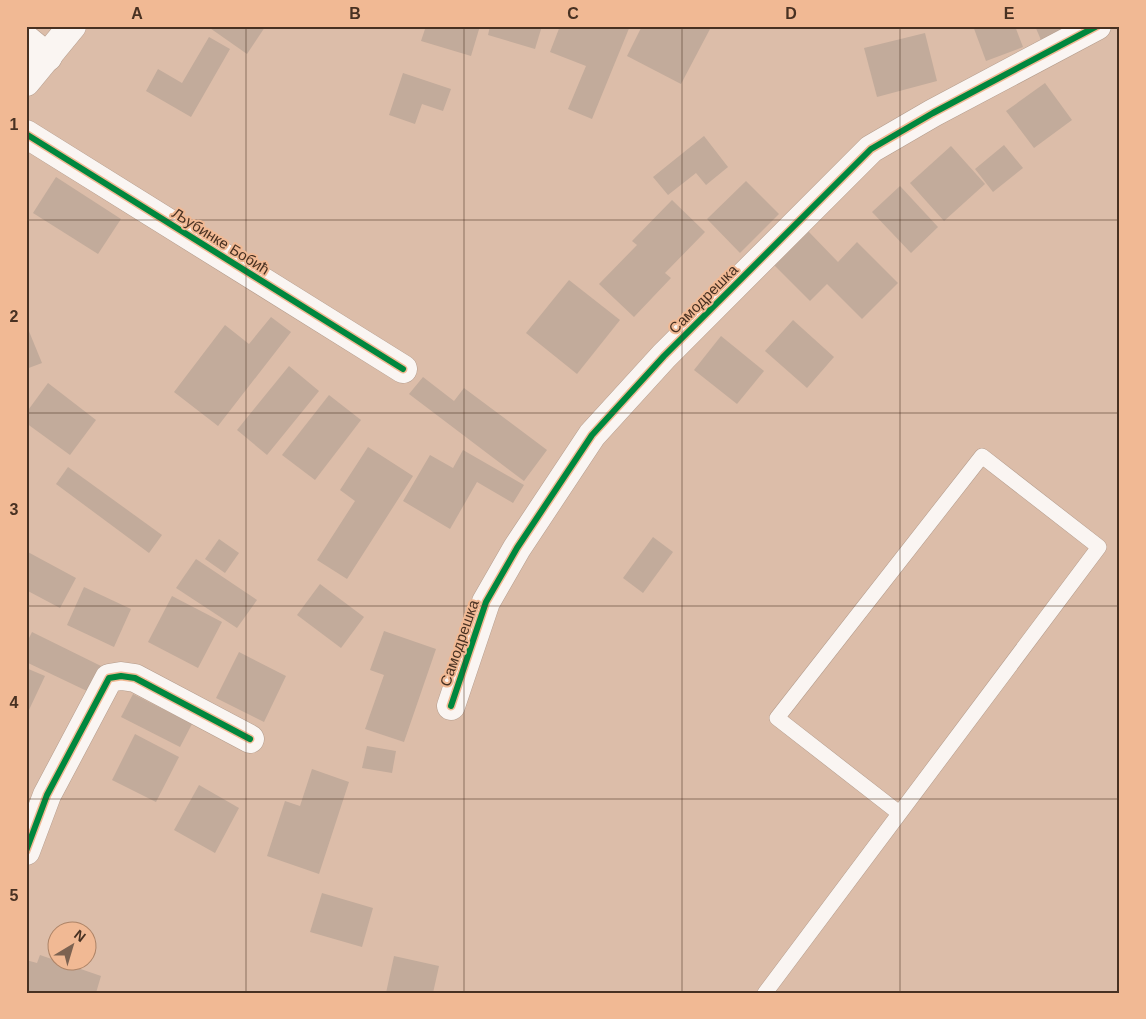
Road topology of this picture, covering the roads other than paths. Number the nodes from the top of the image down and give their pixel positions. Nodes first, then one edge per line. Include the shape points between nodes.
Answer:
1 (72, 26) edge
2 (1097, 26) edge
3 (26, 40) edge
4 (48, 57) junction
5 (26, 82) edge
6 (26, 134) edge
7 (403, 369) dead end
8 (450, 706) dead end
9 (250, 738) dead end
10 (899, 813) junction
11 (26, 852) edge
12 (765, 993) edge

1 - 4 street
2 - 8 street, Самодрешка via 871,149 664,356 592,435 517,548 486,602
3 - 4 street
4 - 5 street
6 - 7 street, Љубинке Бобић
9 - 11 street via 135,678 109,678 47,796
10 - 10 lane via 777,718 982,456 1099,547
10 - 12 lane

